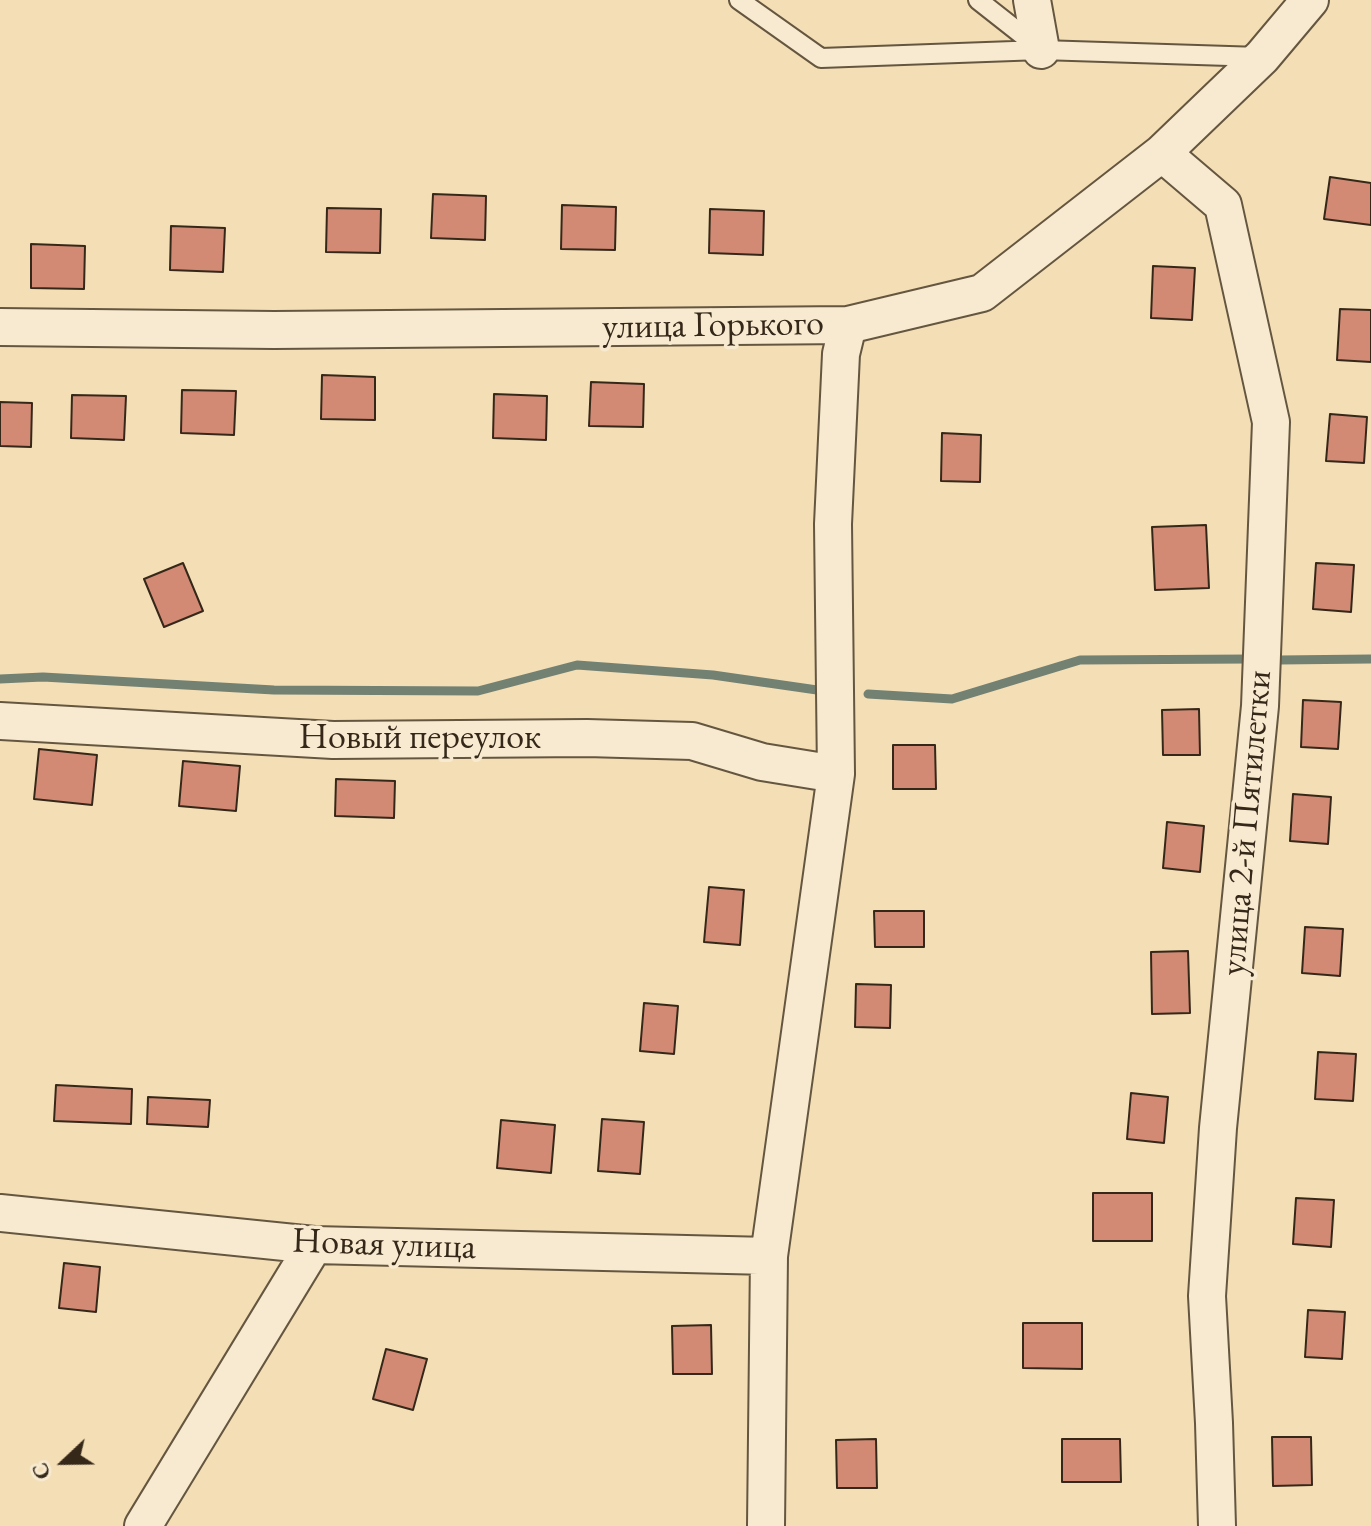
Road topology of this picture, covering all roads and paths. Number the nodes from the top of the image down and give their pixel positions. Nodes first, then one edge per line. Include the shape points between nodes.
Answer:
1 (739, 0) edge
2 (978, 0) edge
3 (1032, 0) edge
4 (1310, 0) edge
5 (1041, 50) junction
6 (1262, 57) junction
7 (1162, 153) junction
8 (848, 325) junction
9 (0, 327) edge
10 (0, 721) edge
11 (836, 774) junction
12 (0, 1213) edge
13 (314, 1245) junction
14 (769, 1256) junction
15 (143, 1526) edge
16 (766, 1526) edge
17 (1217, 1526) edge

1 - 5 lane via 821,58
2 - 5 lane
3 - 5 street
4 - 6 street, улица Горького
5 - 6 lane
6 - 7 street, улица Горького
7 - 8 street, улица Горького via 982,293
7 - 17 street, улица 2-й Пятилетки via 1223,205 1271,422 1260,706 1218,1128 1207,1296
8 - 9 street, улица Горького
8 - 11 street via 841,354 833,524
10 - 11 street, Новый переулок via 333,740 692,741 762,762
11 - 14 street
12 - 13 street, Новая улица
13 - 14 street, Новая улица
13 - 15 street
14 - 16 street

